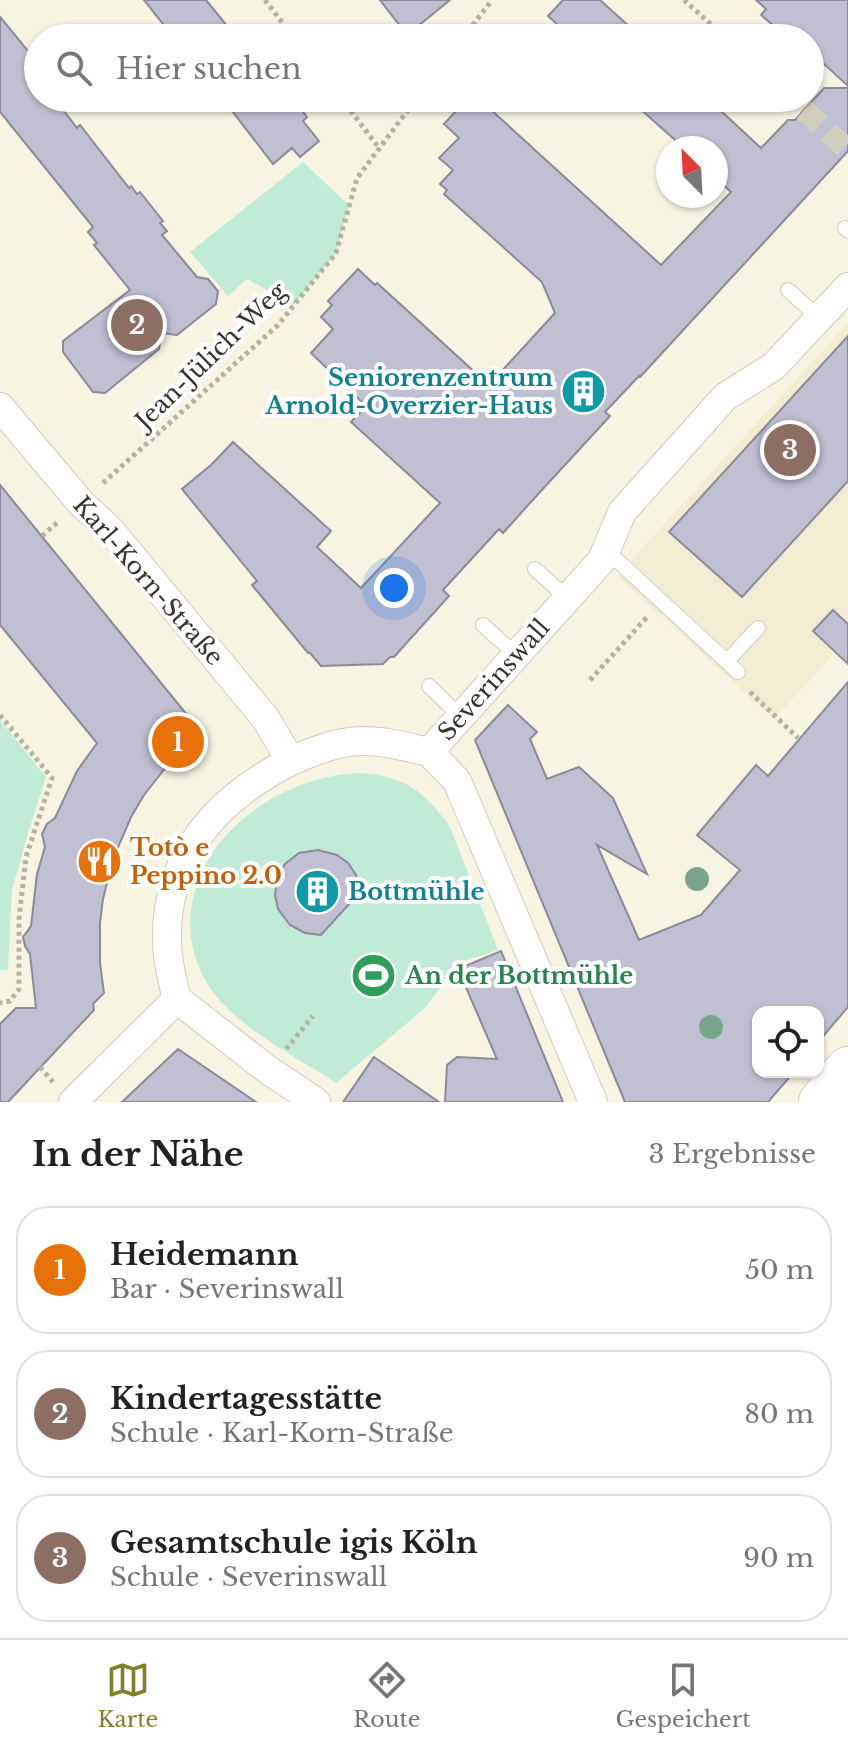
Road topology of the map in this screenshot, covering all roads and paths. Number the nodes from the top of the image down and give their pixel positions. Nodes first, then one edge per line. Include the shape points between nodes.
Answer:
1 (265, 0) edge
2 (492, 0) edge
3 (684, 0) edge
4 (283, 24) edge
5 (474, 24) edge
6 (711, 24) edge
7 (352, 112) edge
8 (406, 112) edge
9 (379, 148) junction
10 (848, 287) edge
11 (788, 290) dead end
12 (819, 318) junction
13 (0, 407) edge
14 (81, 503) junction
15 (606, 550) junction
16 (535, 569) dead end
17 (567, 598) junction
18 (662, 601) junction
19 (483, 625) dead end
20 (758, 628) dead end
21 (516, 655) junction
22 (733, 666) junction
23 (590, 680) dead end
24 (429, 686) dead end
25 (0, 715) edge
26 (461, 717) junction
27 (798, 738) dead end
28 (429, 752) junction
29 (290, 760) junction
30 (177, 999) junction
31 (0, 1003) edge
32 (313, 1016) dead end
33 (848, 1069) edge
34 (268, 1070) junction
35 (73, 1102) edge
36 (316, 1102) edge
37 (593, 1102) edge
38 (821, 1102) edge

1 - 4 path
2 - 5 path
3 - 6 path
7 - 9 path
8 - 9 path, Jean-Jülich-Weg
9 - 14 path, Jean-Jülich-Weg via 357,178 336,253 278,325
10 - 12 street, Severinswall
11 - 12 lane
12 - 15 street, Severinswall via 774,366 725,397 622,512
13 - 14 street, Karl-Korn-Straße
14 - 29 street, Karl-Korn-Straße via 111,531 266,719
15 - 17 street, Severinswall
15 - 18 lane
16 - 17 lane
17 - 21 street, Severinswall
18 - 22 lane
18 - 23 path
19 - 21 lane
20 - 22 lane
21 - 26 street, Severinswall
22 - 27 path via 738,681
24 - 26 lane
25 - 31 path via 52,778 26,857 19,989 10,1001
26 - 28 street, Severinswall
28 - 29 street, Severinswall via 360,740
28 - 37 street via 457,781
29 - 30 street, Severinswall via 217,812 194,841 178,874 168,908 167,941
30 - 34 street
30 - 35 street
32 - 34 path
33 - 38 main road
34 - 36 street

